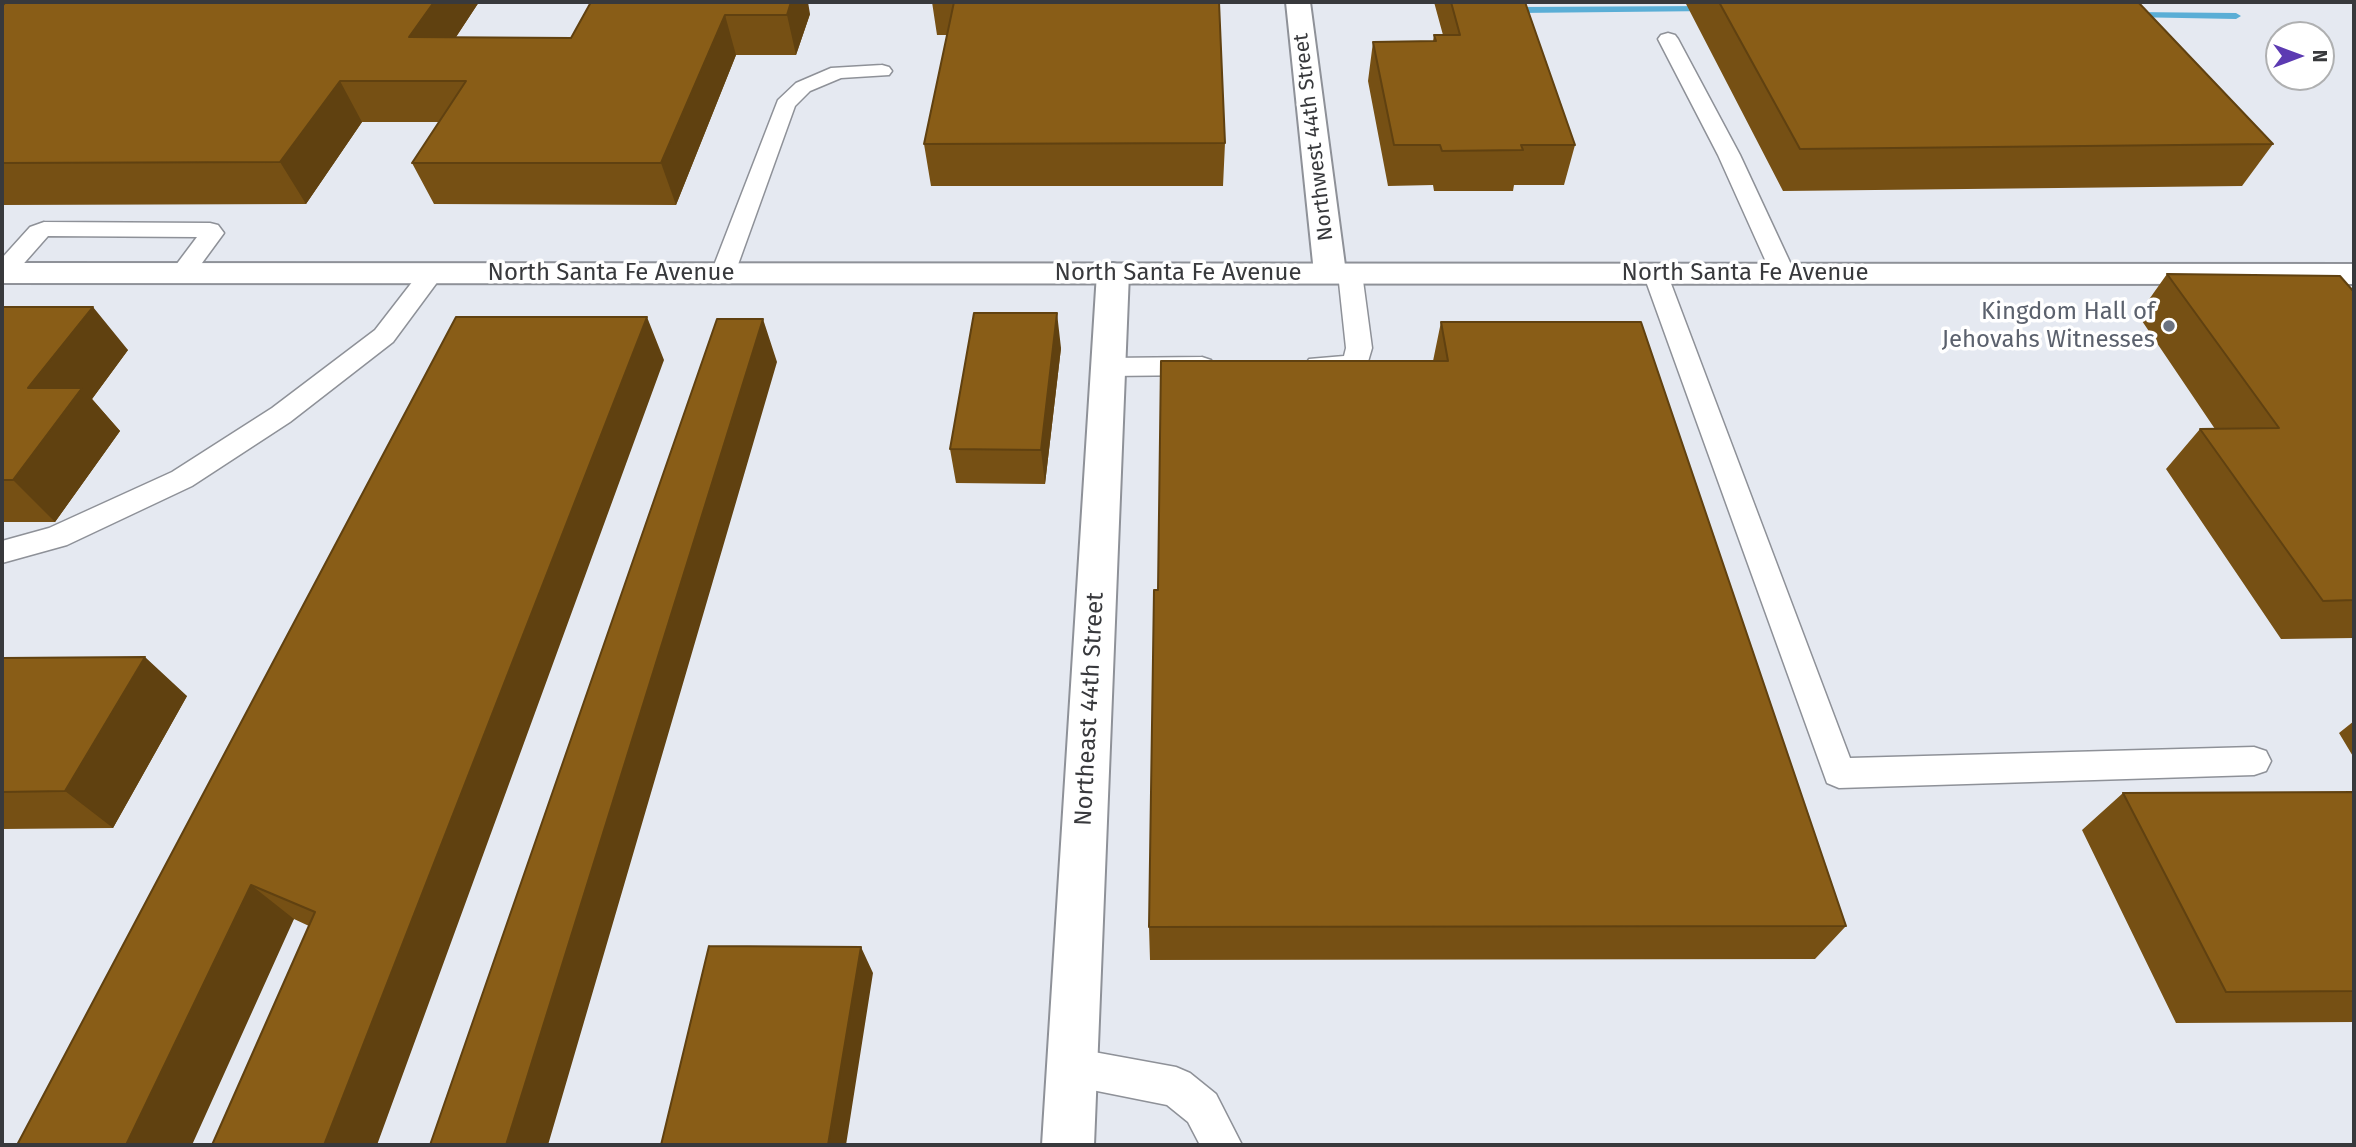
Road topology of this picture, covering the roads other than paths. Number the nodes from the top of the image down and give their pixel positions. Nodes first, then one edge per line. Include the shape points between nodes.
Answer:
1 (1298, 2) edge
2 (1668, 39) dead end
3 (881, 71) dead end
4 (2, 273) edge
5 (182, 273) junction
6 (432, 273) junction
7 (723, 273) junction
8 (1113, 273) junction
9 (1340, 273) junction
10 (1655, 273) junction
11 (1783, 273) junction
12 (2342, 274) edge
13 (2354, 302) edge
14 (1299, 365) edge
15 (1231, 366) edge
16 (1108, 368) junction
17 (2, 552) edge
18 (2254, 761) dead end
19 (1072, 1068) junction
20 (1068, 1145) edge
21 (1222, 1145) edge

1 - 9 main road, Northwest 44th Street
2 - 11 lane via 1729,155
3 - 7 lane via 838,72 803,87 785,104
4 - 5 main road, North Santa Fe Avenue
4 - 5 lane via 44,229 210,230
5 - 6 main road, North Santa Fe Avenue
6 - 7 main road, North Santa Fe Avenue
6 - 17 lane via 384,336 281,415 181,479 57,537
7 - 8 main road, North Santa Fe Avenue
8 - 9 main road, North Santa Fe Avenue
8 - 16 main road, Northeast 44th Street
9 - 10 main road, North Santa Fe Avenue
9 - 14 lane via 1359,348 1354,365
10 - 11 main road, North Santa Fe Avenue
10 - 18 lane via 1839,773
11 - 12 main road, North Santa Fe Avenue
12 - 13 main road
15 - 16 lane
16 - 19 main road, Northeast 44th Street
19 - 20 main road, Northeast 44th Street
19 - 21 lane via 1176,1087 1202,1108

